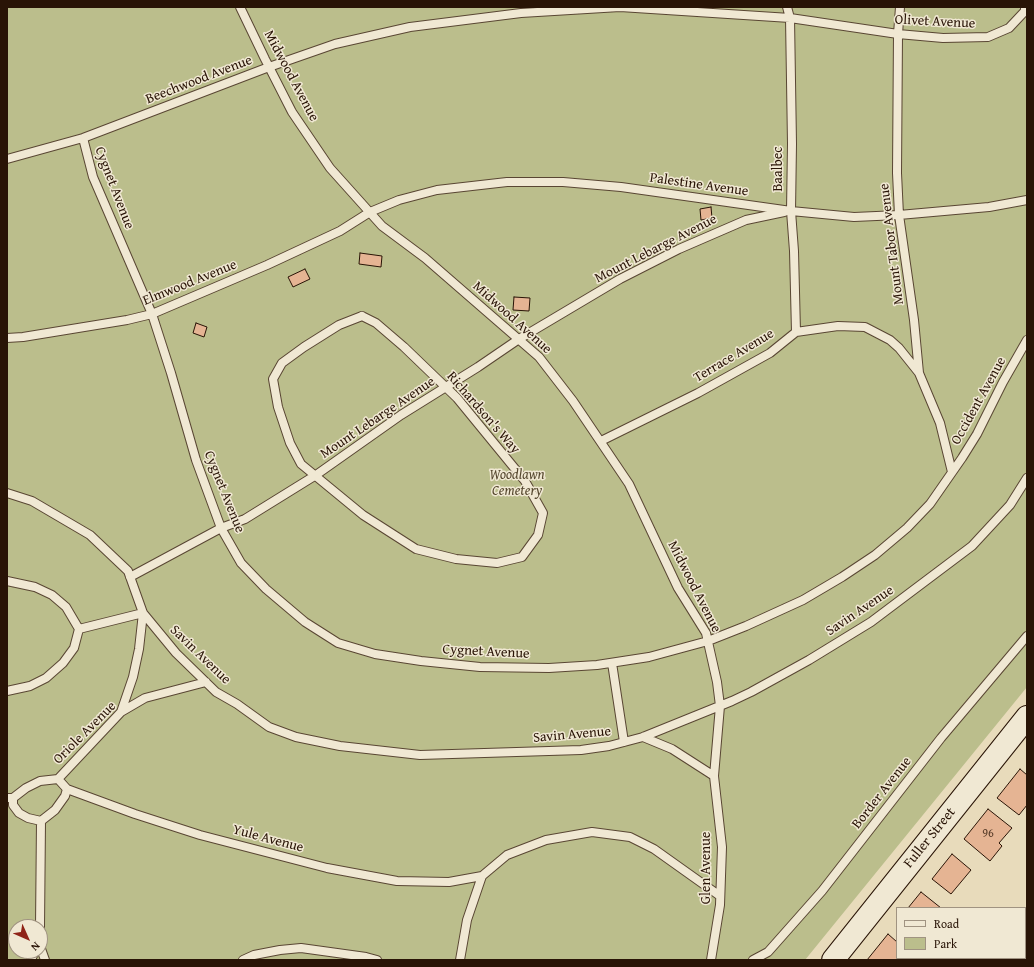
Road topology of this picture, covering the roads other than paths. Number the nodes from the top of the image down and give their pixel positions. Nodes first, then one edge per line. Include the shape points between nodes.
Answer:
1 (240, 7) edge
2 (787, 7) edge
3 (900, 7) edge
4 (1025, 7) edge
5 (521, 13) joint
6 (790, 18) junction
7 (898, 34) junction
8 (269, 67) junction
9 (83, 138) junction
10 (7, 159) edge
11 (1027, 200) edge
12 (791, 211) junction
13 (370, 212) junction
14 (899, 215) junction
15 (152, 314) junction
16 (796, 332) junction
17 (7, 338) edge
18 (519, 339) junction
19 (1027, 340) edge
20 (919, 373) junction
21 (446, 387) junction
22 (601, 441) junction
23 (952, 472) junction
24 (316, 475) junction
25 (1027, 478) edge
26 (7, 493) edge
27 (221, 528) junction
28 (130, 577) junction
29 (7, 581) edge
30 (143, 613) junction
31 (79, 629) junction
32 (1027, 636) edge
33 (708, 640) junction
34 (612, 663) junction
35 (206, 682) junction
36 (7, 691) edge
37 (720, 706) junction
38 (121, 712) junction
39 (1027, 717) edge
40 (643, 738) junction
41 (624, 742) junction
42 (714, 776) junction
43 (58, 779) junction
44 (67, 789) junction
45 (10, 798) edge
46 (41, 821) junction
47 (482, 876) junction
48 (720, 896) junction
49 (40, 919) edge
50 (243, 960) edge
51 (377, 960) edge
52 (460, 960) edge
53 (711, 960) edge
54 (753, 960) edge
55 (833, 960) edge

1 - 8 lane, Midwood Avenue
2 - 6 lane, Baalbec
3 - 7 lane, Mount Tabor Avenue
4 - 7 lane, Olivet Avenue via 1025,11 1009,28 988,37 942,38
5 - 6 lane, Olivet Avenue via 620,7
5 - 8 lane, Beechwood Avenue via 410,27 335,44
6 - 7 lane, Olivet Avenue
6 - 12 lane, Baalbec
7 - 14 lane, Mount Tabor Avenue
8 - 9 lane, Beechwood Avenue
8 - 13 lane, Midwood Avenue via 292,112 330,168
9 - 10 lane, Beechwood Avenue
9 - 15 lane, Cygnet Avenue via 93,177
11 - 14 lane, Palestine Avenue via 989,207
12 - 13 lane, Palestine Avenue via 621,187 563,182 507,182 437,190 398,200
12 - 14 lane, Palestine Avenue via 854,217
12 - 16 lane, Baalbec
12 - 18 lane, Mount Lebarge Avenue via 746,220 679,249
13 - 15 lane, Elmwood Avenue via 340,231
13 - 18 lane, Midwood Avenue via 382,226 425,258
14 - 20 lane, Mount Tabor Avenue
15 - 17 lane, Elmwood Avenue
15 - 27 lane, Cygnet Avenue via 196,460
16 - 20 lane, Terrace Avenue via 838,326 865,327 890,340
16 - 22 lane, Terrace Avenue via 770,353 698,393
18 - 21 lane, Mount Lebarge Avenue
18 - 22 lane, Midwood Avenue via 539,356
19 - 23 lane, Occident Avenue via 977,434
20 - 23 lane, Mount Tabor Avenue via 940,423
21 - 24 lane, Mount Lebarge Avenue via 401,415
21 - 24 lane, Richardson's Way via 376,323 362,316 339,325 304,346 282,363 273,379 278,407 290,443 301,464
21 - 24 lane, Richardson's Way via 525,481 542,513 538,535 522,558 497,563 456,559 416,549 362,515
22 - 33 lane, Midwood Avenue via 629,484 678,588
23 - 33 lane via 930,504 907,528 868,560 803,600
24 - 27 lane, Mount Lebarge Avenue via 245,519
25 - 37 lane, Savin Avenue via 1010,505 972,546 888,610 809,660
26 - 28 lane, Savin Avenue via 32,500 90,534 128,571
27 - 28 lane, Mount Lebarge Avenue
27 - 34 lane, Cygnet Avenue via 241,563 266,589 305,622 338,643 375,654 480,667 549,668
28 - 30 lane, Savin Avenue
29 - 31 lane via 35,587 52,595 66,608
30 - 31 lane
30 - 35 lane, Savin Avenue via 176,653
30 - 38 lane via 133,677
31 - 36 lane via 74,648 63,663 46,678 30,686
32 - 54 lane, Border Avenue via 941,738 822,891 768,952
33 - 34 lane, Cygnet Avenue via 649,657
33 - 37 lane, Midwood Avenue
34 - 41 lane
35 - 38 lane, Oriole Avenue via 145,698
35 - 41 lane, Savin Avenue via 216,692 269,727 296,737 340,746 420,755 581,750
37 - 40 lane, Savin Avenue
37 - 42 lane, Glen Avenue
38 - 43 lane, Oriole Avenue
39 - 55 street, Fuller Street
40 - 41 lane, Savin Avenue
40 - 42 lane via 672,749
42 - 48 lane, Glen Avenue via 722,847
43 - 44 lane, Yule Avenue
43 - 45 lane, Oriole Avenue via 40,780
44 - 46 lane via 55,810
44 - 47 lane, Yule Avenue via 193,832 327,868 397,881 449,882
45 - 46 lane via 19,813
46 - 49 lane
47 - 48 lane via 507,855 546,840 592,832 630,837 654,849
47 - 52 lane via 467,920
48 - 53 lane, Glen Avenue
50 - 51 lane via 280,950 301,948 366,956

